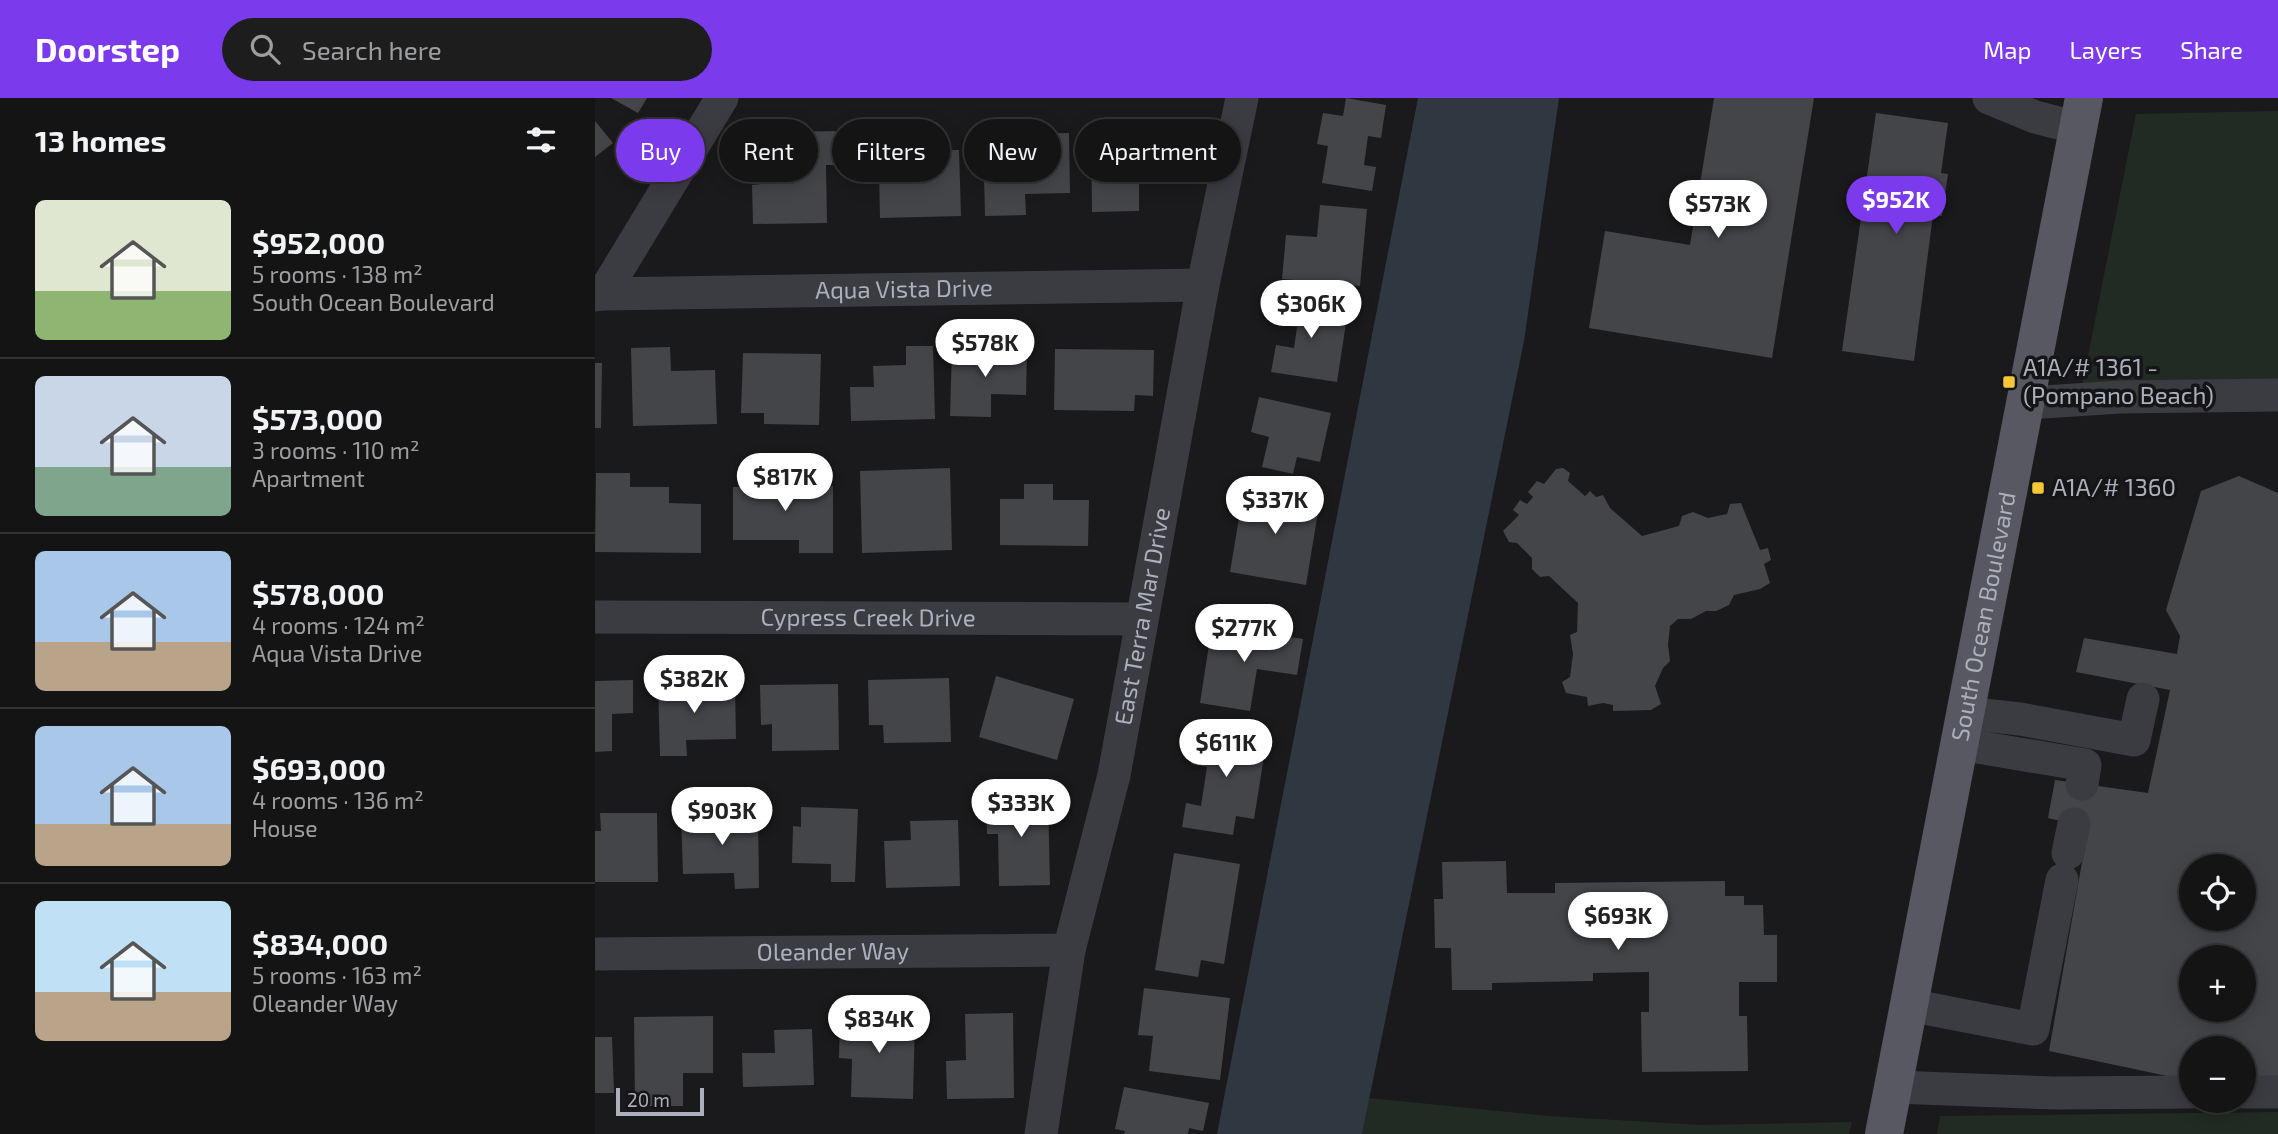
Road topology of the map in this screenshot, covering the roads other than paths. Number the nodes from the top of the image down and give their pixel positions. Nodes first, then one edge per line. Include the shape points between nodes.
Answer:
1 (723, 98) edge
2 (1242, 98) edge
3 (1989, 98) edge
4 (2081, 113) edge
5 (1203, 285) junction
6 (599, 295) edge
7 (2278, 395) edge
8 (2027, 403) junction
9 (595, 617) edge
10 (1141, 619) junction
11 (2143, 699) dead end
12 (1963, 729) junction
13 (2084, 775) dead end
14 (2068, 852) dead end
15 (1069, 950) junction
16 (595, 954) edge
17 (1909, 1004) junction
18 (1894, 1087) junction
19 (2179, 1092) edge
20 (2256, 1092) edge
21 (2278, 1092) edge
22 (1041, 1134) edge
23 (1884, 1134) edge

1 - 6 street
2 - 5 street, East Terra Mar Drive
3 - 4 street via 2035,117
4 - 8 main road, South Ocean Boulevard
5 - 6 street, Aqua Vista Drive
5 - 10 street, East Terra Mar Drive
7 - 8 street
8 - 12 main road, South Ocean Boulevard
9 - 10 street, Cypress Creek Drive
10 - 15 street, East Terra Mar Drive via 1114,775
11 - 12 street via 2134,740 2031,720
12 - 13 street
12 - 17 main road, South Ocean Boulevard
14 - 17 street via 2033,1029
15 - 16 street, Oleander Way
15 - 22 street, East Terra Mar Drive
17 - 18 main road, South Ocean Boulevard
18 - 19 street
18 - 23 main road, South Ocean Boulevard
20 - 21 street

